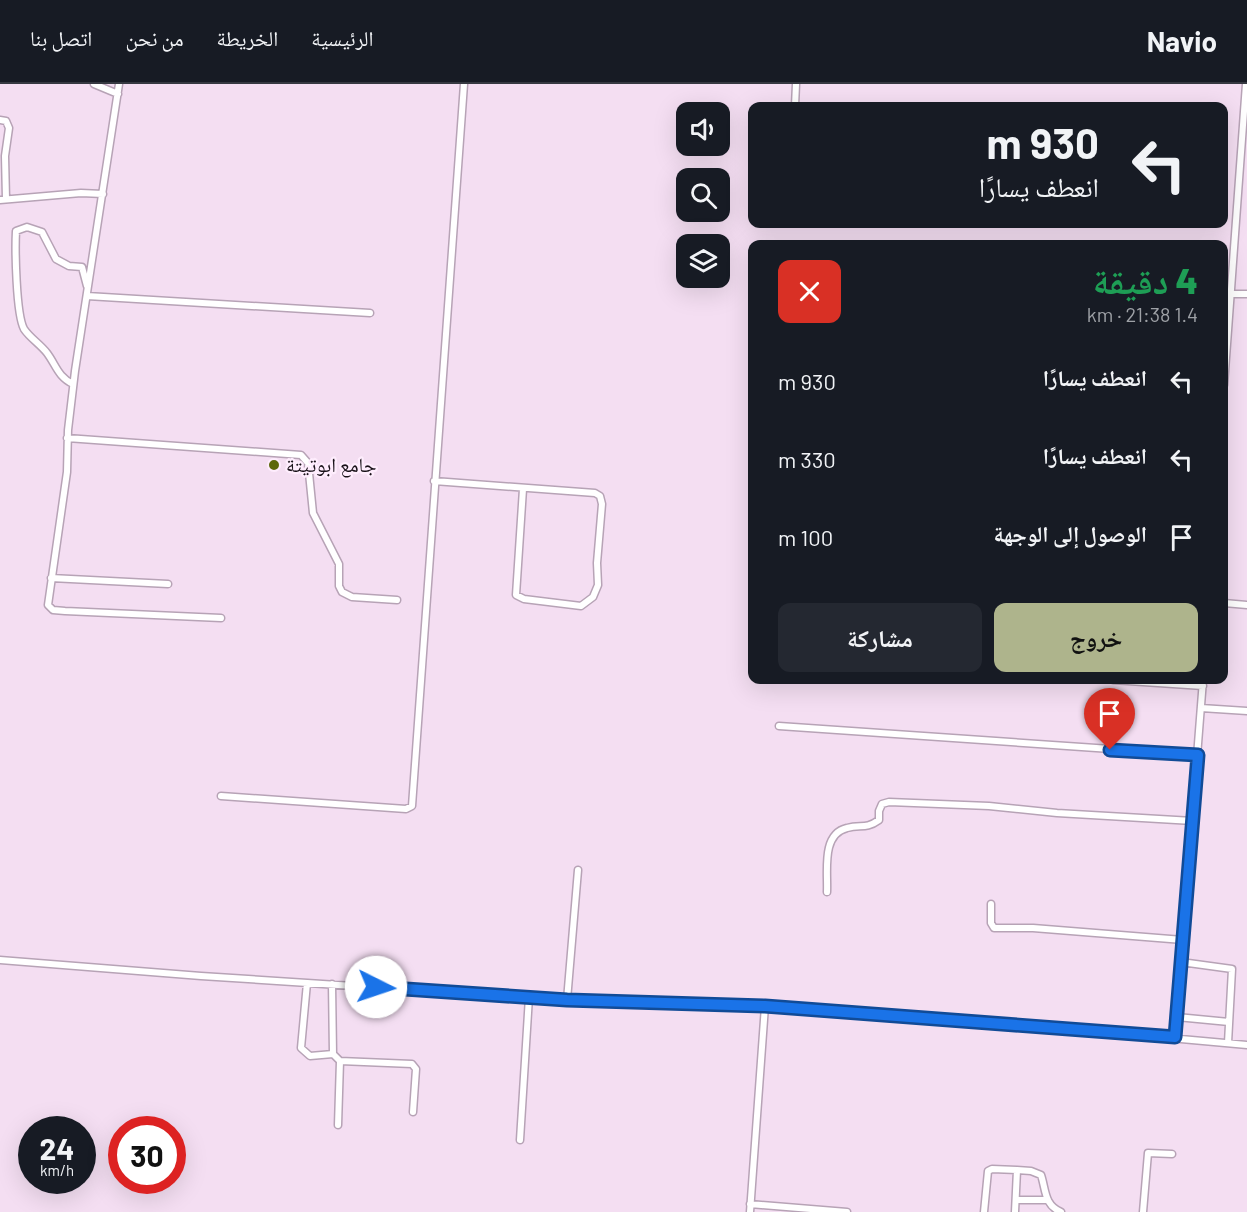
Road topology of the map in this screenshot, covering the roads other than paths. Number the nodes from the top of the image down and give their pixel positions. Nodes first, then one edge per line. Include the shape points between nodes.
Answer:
1 (94, 84) edge
2 (119, 84) edge
3 (464, 84) edge
4 (796, 84) edge
5 (1246, 84) edge
6 (118, 94) junction
7 (795, 102) edge
8 (0, 120) edge
9 (103, 194) junction
10 (3, 199) edge
11 (87, 292) junction
12 (1230, 294) junction
13 (1247, 294) edge
14 (370, 313) dead end
15 (1228, 314) edge
16 (73, 384) junction
17 (67, 438) junction
18 (434, 481) junction
19 (523, 489) junction
20 (51, 578) junction
21 (168, 584) dead end
22 (397, 600) dead end
23 (1228, 603) edge
24 (1247, 604) edge
25 (221, 618) dead end
26 (1203, 684) edge
27 (1201, 708) junction
28 (1247, 711) edge
29 (779, 726) dead end
30 (1198, 755) junction
31 (221, 796) dead end
32 (1193, 821) junction
33 (578, 870) dead end
34 (827, 892) dead end
35 (991, 904) dead end
36 (1183, 940) junction
37 (0, 960) edge
38 (1181, 962) junction
39 (307, 982) junction
40 (332, 984) junction
41 (529, 997) junction
42 (567, 1000) junction
43 (765, 1006) junction
44 (1177, 1017) junction
45 (1229, 1022) junction
46 (1175, 1037) junction
47 (1228, 1043) junction
48 (1247, 1045) edge
49 (333, 1054) junction
50 (340, 1061) junction
51 (413, 1112) dead end
52 (338, 1125) dead end
53 (520, 1140) dead end
54 (1172, 1154) dead end
55 (1017, 1170) junction
56 (1017, 1200) junction
57 (1047, 1200) junction
58 (750, 1204) junction
59 (750, 1212) edge
60 (847, 1212) edge
61 (984, 1212) edge
62 (1015, 1212) edge
63 (1060, 1212) edge
64 (1143, 1212) edge

1 - 6 street
2 - 6 street
3 - 18 street
4 - 7 street
5 - 12 street
6 - 9 street
8 - 10 street via 6,121 9,128
9 - 10 street
9 - 11 street
11 - 14 street
11 - 16 street
11 - 16 street via 82,267 56,259 42,232 27,227 16,231 22,324 62,377
12 - 13 street
12 - 15 street
16 - 17 street
17 - 20 street via 67,472
17 - 22 street via 301,455 308,463 313,513 339,564 342,592 352,597
18 - 19 street
18 - 31 street via 412,806 406,809
19 - 19 street via 600,496 598,585 588,603 556,604 516,594
20 - 21 street
20 - 25 street via 47,599 53,610
23 - 24 street
26 - 27 street
27 - 28 street
27 - 30 street
29 - 30 street
30 - 32 street
32 - 34 street via 889,802 882,804 879,820 869,827 845,828 832,837
32 - 36 street
33 - 42 street
35 - 36 street via 994,928
36 - 38 street
37 - 39 street
38 - 44 street
38 - 45 street via 1232,969
39 - 40 street
39 - 49 street via 301,1048 310,1056
40 - 41 street
40 - 49 street
41 - 42 street
41 - 53 street
42 - 43 street
43 - 46 street
43 - 58 street
44 - 45 street
44 - 46 street
45 - 47 street
46 - 47 street
47 - 48 street
49 - 50 street
50 - 51 street via 412,1064 416,1069
50 - 52 street
54 - 64 street via 1148,1153
55 - 56 street
55 - 57 street via 1041,1175
55 - 61 street via 988,1171
56 - 57 street
56 - 62 street
57 - 63 street
58 - 59 street
58 - 60 street

